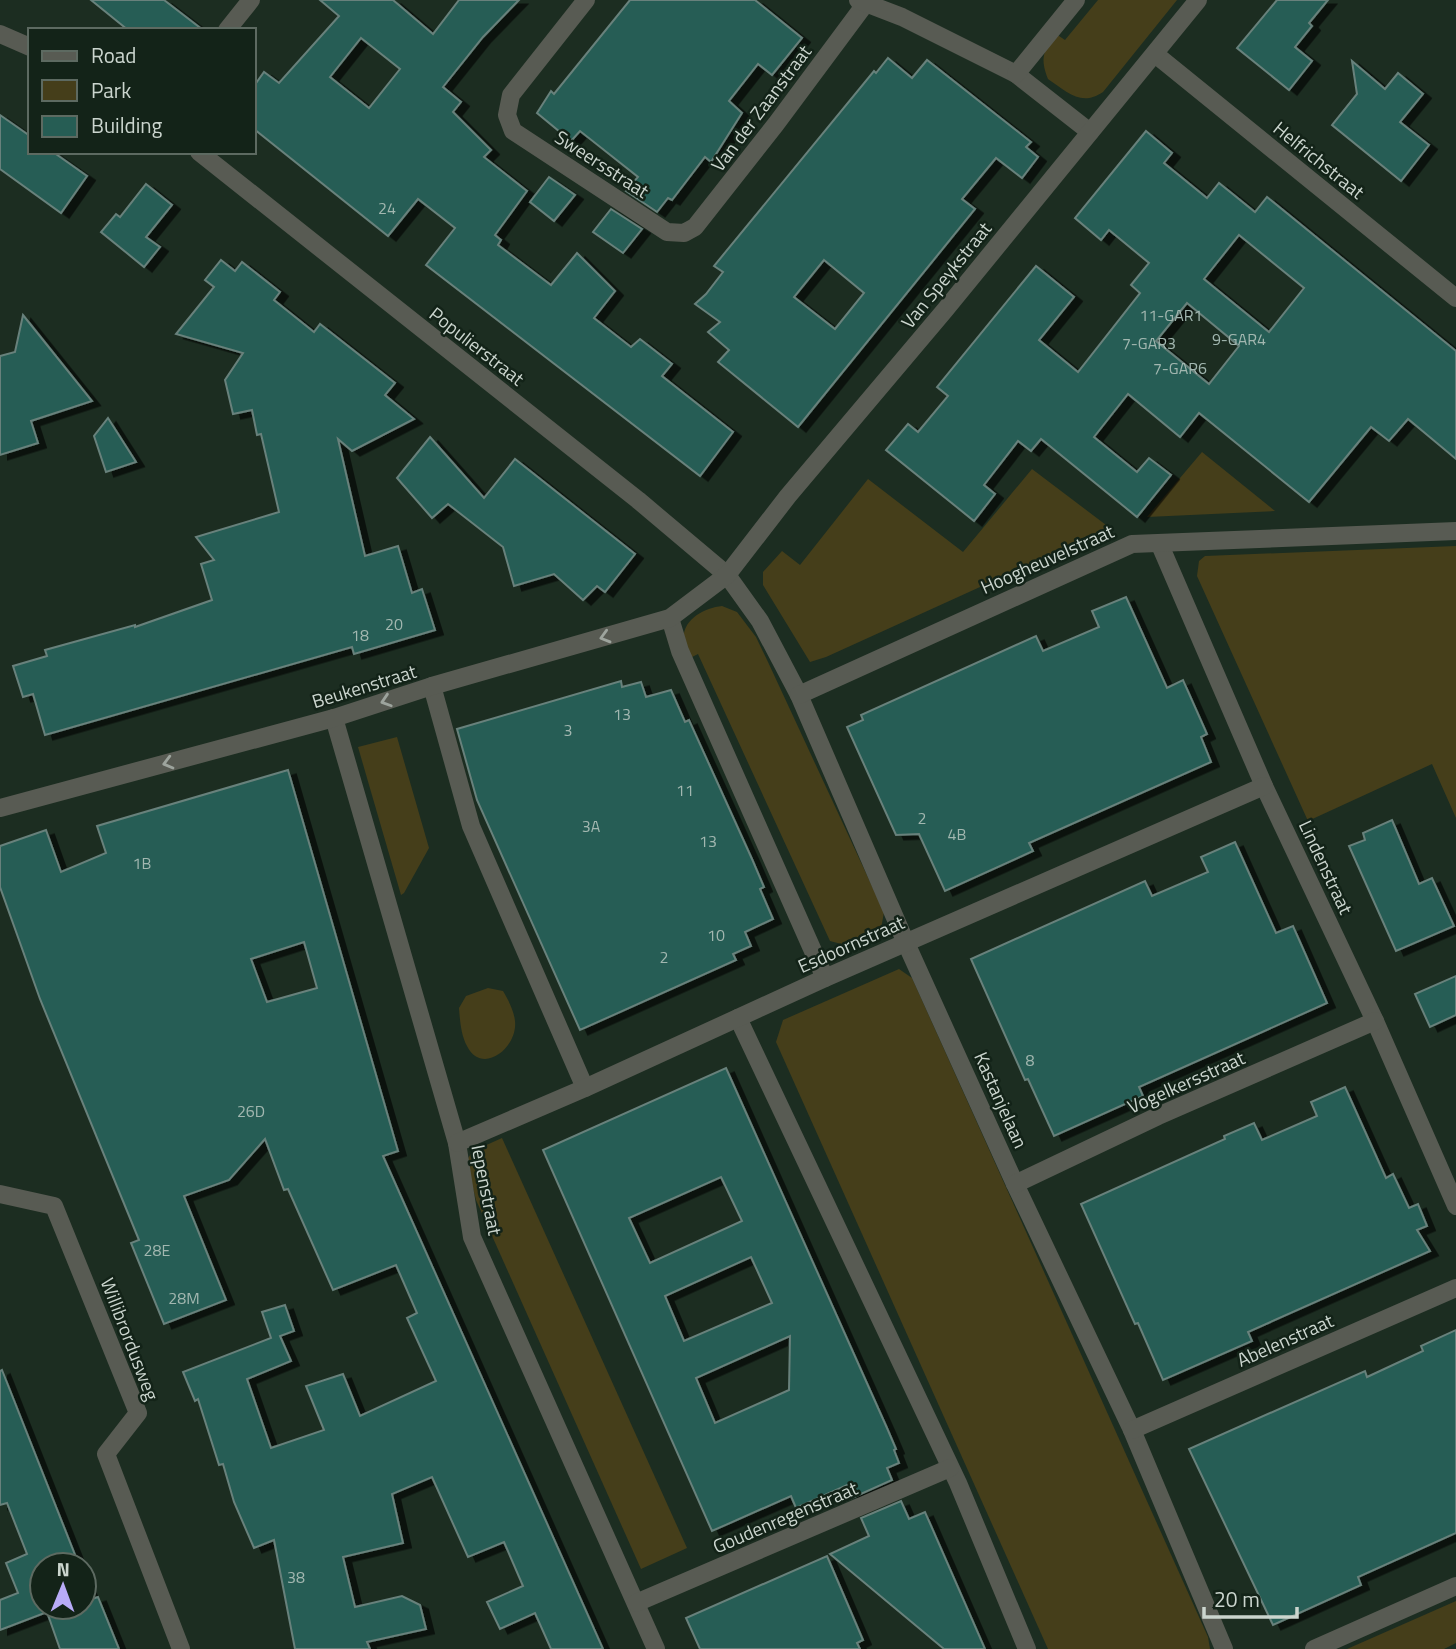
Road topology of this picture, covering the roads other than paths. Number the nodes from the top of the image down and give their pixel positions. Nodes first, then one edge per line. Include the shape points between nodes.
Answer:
1 (251, 0) edge
2 (586, 0) edge
3 (1076, 0) edge
4 (1198, 0) edge
5 (862, 2) edge
6 (229, 28) edge
7 (0, 35) edge
8 (28, 46) edge
9 (1155, 54) junction
10 (1016, 74) junction
11 (1090, 132) junction
12 (202, 154) edge
13 (684, 233) joint
14 (1456, 298) edge
15 (1456, 531) edge
16 (1160, 545) junction
17 (727, 575) junction
18 (670, 618) junction
19 (432, 686) junction
20 (799, 695) junction
21 (334, 718) junction
22 (1264, 786) junction
23 (0, 808) edge
24 (906, 943) junction
25 (825, 978) junction
26 (738, 1018) junction
27 (1376, 1021) junction
28 (585, 1088) junction
29 (457, 1143) junction
30 (1015, 1184) junction
31 (0, 1194) edge
32 (1456, 1206) edge
33 (1456, 1288) edge
34 (1132, 1430) junction
35 (950, 1468) junction
36 (1456, 1586) edge
37 (636, 1603) junction
38 (181, 1649) edge
39 (656, 1649) edge
40 (1027, 1649) edge
41 (1224, 1649) edge
42 (1314, 1649) edge

1 - 6 street
2 - 13 street, Sweersstraat via 511,95 507,116 513,131 667,232
3 - 10 street
4 - 9 street, Van Speykstraat
5 - 10 street
5 - 13 street, Van der Zaanstraat via 776,124 695,227
7 - 8 street
9 - 11 street, Van Speykstraat
9 - 14 street, Helfrichstraat
10 - 11 street
11 - 17 street, Van Speykstraat
12 - 17 street, Populierstraat
15 - 16 street, Hoogheuvelstraat
16 - 20 street, Hoogheuvelstraat via 1132,544 1109,553
16 - 22 street, Lindenstraat
17 - 18 street, Beukenstraat
17 - 20 street, Kastanjelaan via 760,621
18 -> 19 street, Beukenstraat
18 - 25 street
19 -> 21 street, Beukenstraat
19 - 28 street via 471,826
20 - 24 street, Kastanjelaan
21 -> 23 street, Beukenstraat
21 - 29 street, Iepenstraat
22 - 24 street, Esdoornstraat
22 - 27 street, Lindenstraat
24 - 25 street, Esdoornstraat
24 - 30 street, Kastanjelaan
25 - 26 street, Esdoornstraat
26 - 28 street, Esdoornstraat
26 - 35 street
27 - 30 street, Vogelkersstraat
27 - 32 street, Lindenstraat
28 - 29 street, Esdoornstraat
29 - 37 street, Iepenstraat via 472,1237
30 - 34 street, Kastanjelaan
31 - 38 street, Willibrordusweg via 54,1206 138,1413 106,1454
33 - 34 street, Abelenstraat
34 - 41 street, Kastanjelaan
35 - 37 street, Goudenregenstraat
35 - 40 street
36 - 42 street
37 - 39 street, Iepenstraat

